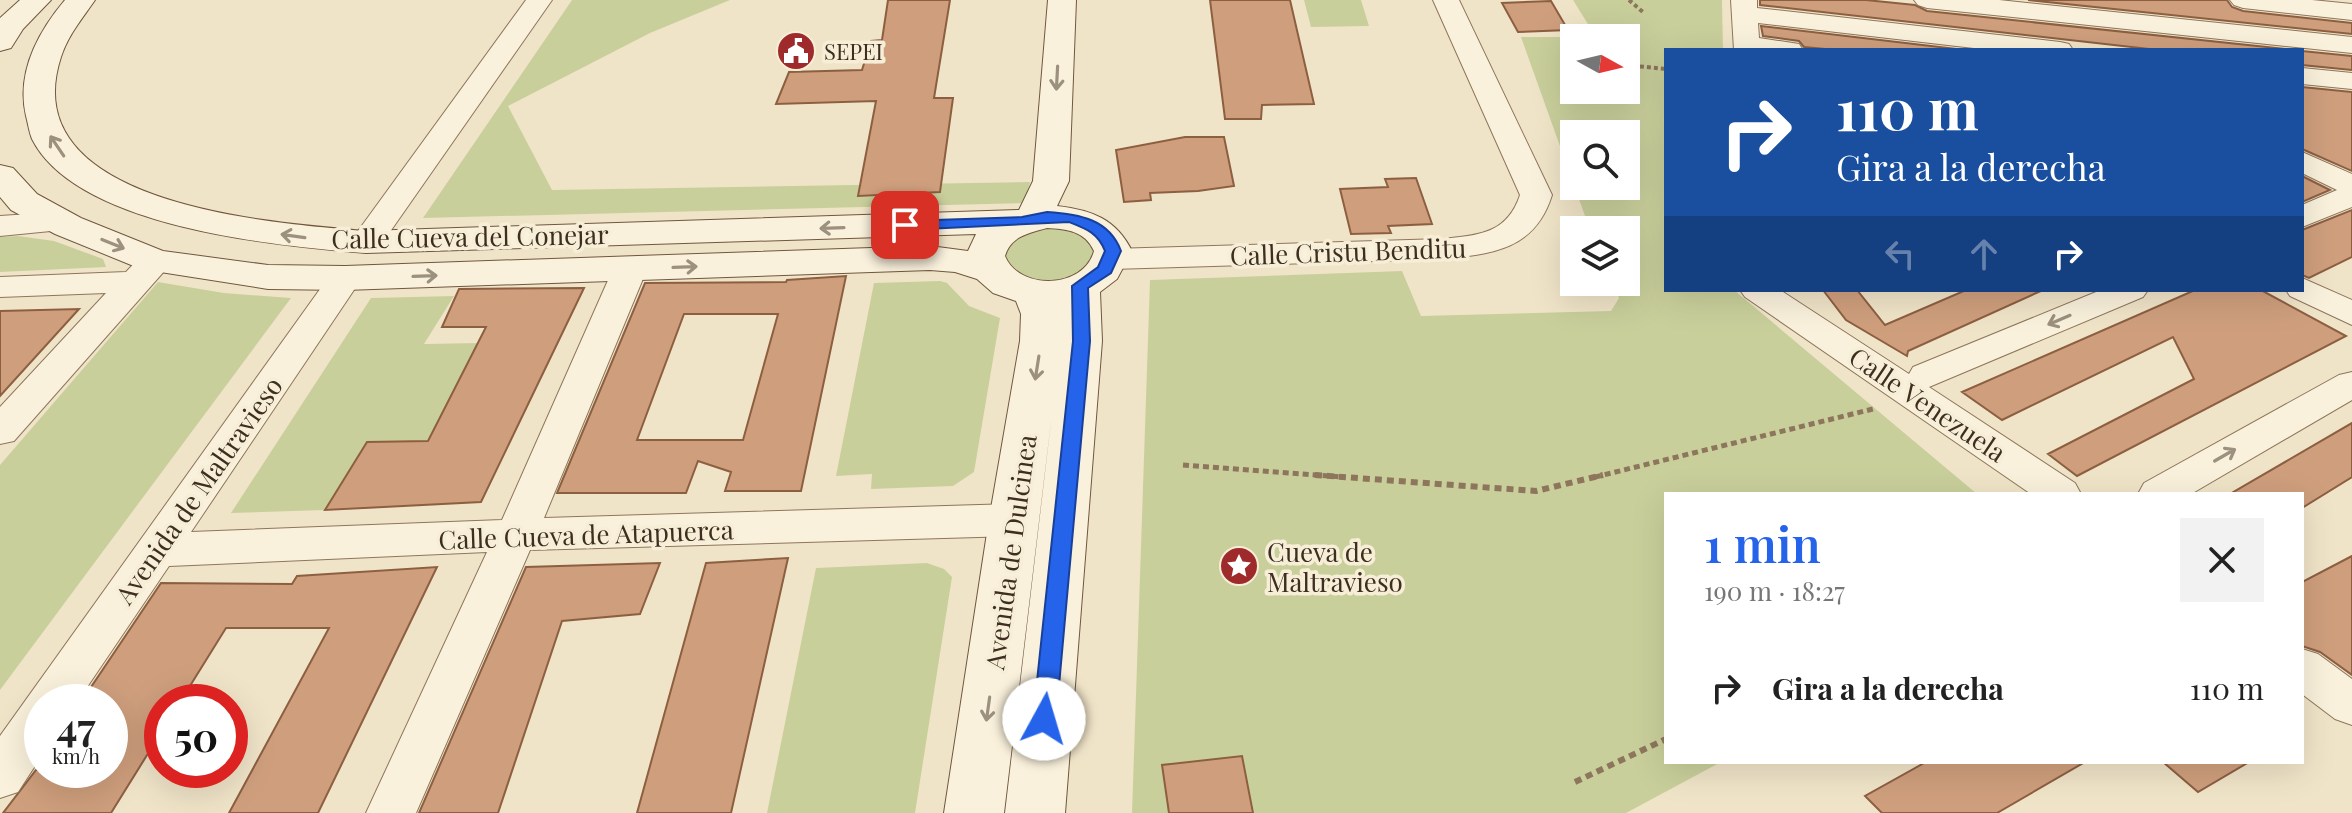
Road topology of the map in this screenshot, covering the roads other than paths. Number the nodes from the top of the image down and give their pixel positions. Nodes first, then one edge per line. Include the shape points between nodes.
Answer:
1 (37, 0) edge
2 (81, 0) edge
3 (539, 0) edge
4 (1062, 0) edge
5 (1086, 0) edge
6 (1446, 0) edge
7 (1927, 0) edge
8 (2243, 0) edge
9 (1745, 7) edge
10 (2060, 7) edge
11 (2352, 12) edge
12 (0, 42) edge
13 (2352, 45) edge
14 (1748, 48) edge
15 (2045, 48) edge
16 (2080, 48) edge
17 (2304, 76) edge
18 (2352, 81) edge
19 (2304, 162) edge
20 (2352, 186) edge
21 (2352, 195) edge
22 (4, 202) edge
23 (2304, 216) edge
24 (1028, 220) junction
25 (1084, 221) junction
26 (366, 242) junction
27 (630, 269) junction
28 (988, 270) junction
29 (145, 271) junction
30 (345, 278) junction
31 (1075, 279) junction
32 (0, 287) edge
33 (2304, 290) edge
34 (1760, 292) edge
35 (1770, 292) edge
36 (2126, 292) edge
37 (2352, 314) edge
38 (1796, 315) junction
39 (2352, 384) edge
40 (0, 431) edge
41 (2058, 492) edge
42 (2089, 492) edge
43 (2162, 492) edge
44 (1013, 520) junction
45 (516, 535) junction
46 (159, 550) junction
47 (2304, 669) edge
48 (64, 684) edge
49 (2352, 705) edge
50 (24, 741) edge
51 (0, 776) edge
52 (391, 813) edge
53 (974, 813) edge
54 (1035, 813) edge

1 - 12 main road
26 -> 2 main road, Calle Cueva del Conejar via 204,222 126,198 84,176 58,151 38,114 39,70 65,18
3 - 26 street
4 -> 24 main road via 1051,181
5 - 25 main road
6 - 31 street, Calle Cristu Benditu via 1536,195 1519,229 1487,245
7 - 10 street
8 - 11 street
9 - 14 street
9 - 15 street
10 - 13 street
10 - 16 street
17 - 18 street
19 - 20 street
21 - 23 street
22 -> 29 main road, Calle Cueva del Conejar via 24,202
24 - 25 main road, Calle Cueva del Conejar
24 -> 26 main road, Calle Cueva del Conejar
24 - 28 main road via 992,239 985,254
25 - 31 main road via 1108,238 1113,251
26 - 30 main road, Avenida de Maltravieso via 386,248 377,263
27 -> 28 main road, Calle Cueva del Conejar via 930,258
30 -> 27 main road, Calle Cueva del Conejar
27 - 45 street
28 - 31 main road, Calle Cueva del Conejar via 1004,284
29 - 30 main road, Calle Cueva del Conejar
29 - 32 street
29 - 40 street
30 - 46 street, Avenida de Maltravieso
31 -> 44 main road, Avenida de Dulcinea via 1041,314
31 - 54 main road, Avenida de Dulcinea via 1081,341
33 - 37 street
34 - 38 street, Calle Venezuela
35 - 38 street, Calle Venezuela
36 -> 42 street via 1926,376
38 - 41 street, Calle Venezuela
43 -> 39 street
44 - 45 street, Calle Cueva de Atapuerca
44 -> 53 main road, Avenida de Dulcinea
45 - 46 street, Calle Cueva de Atapuerca
45 - 52 street
46 - 48 street, Avenida de Maltravieso
47 - 49 street
50 - 51 street

